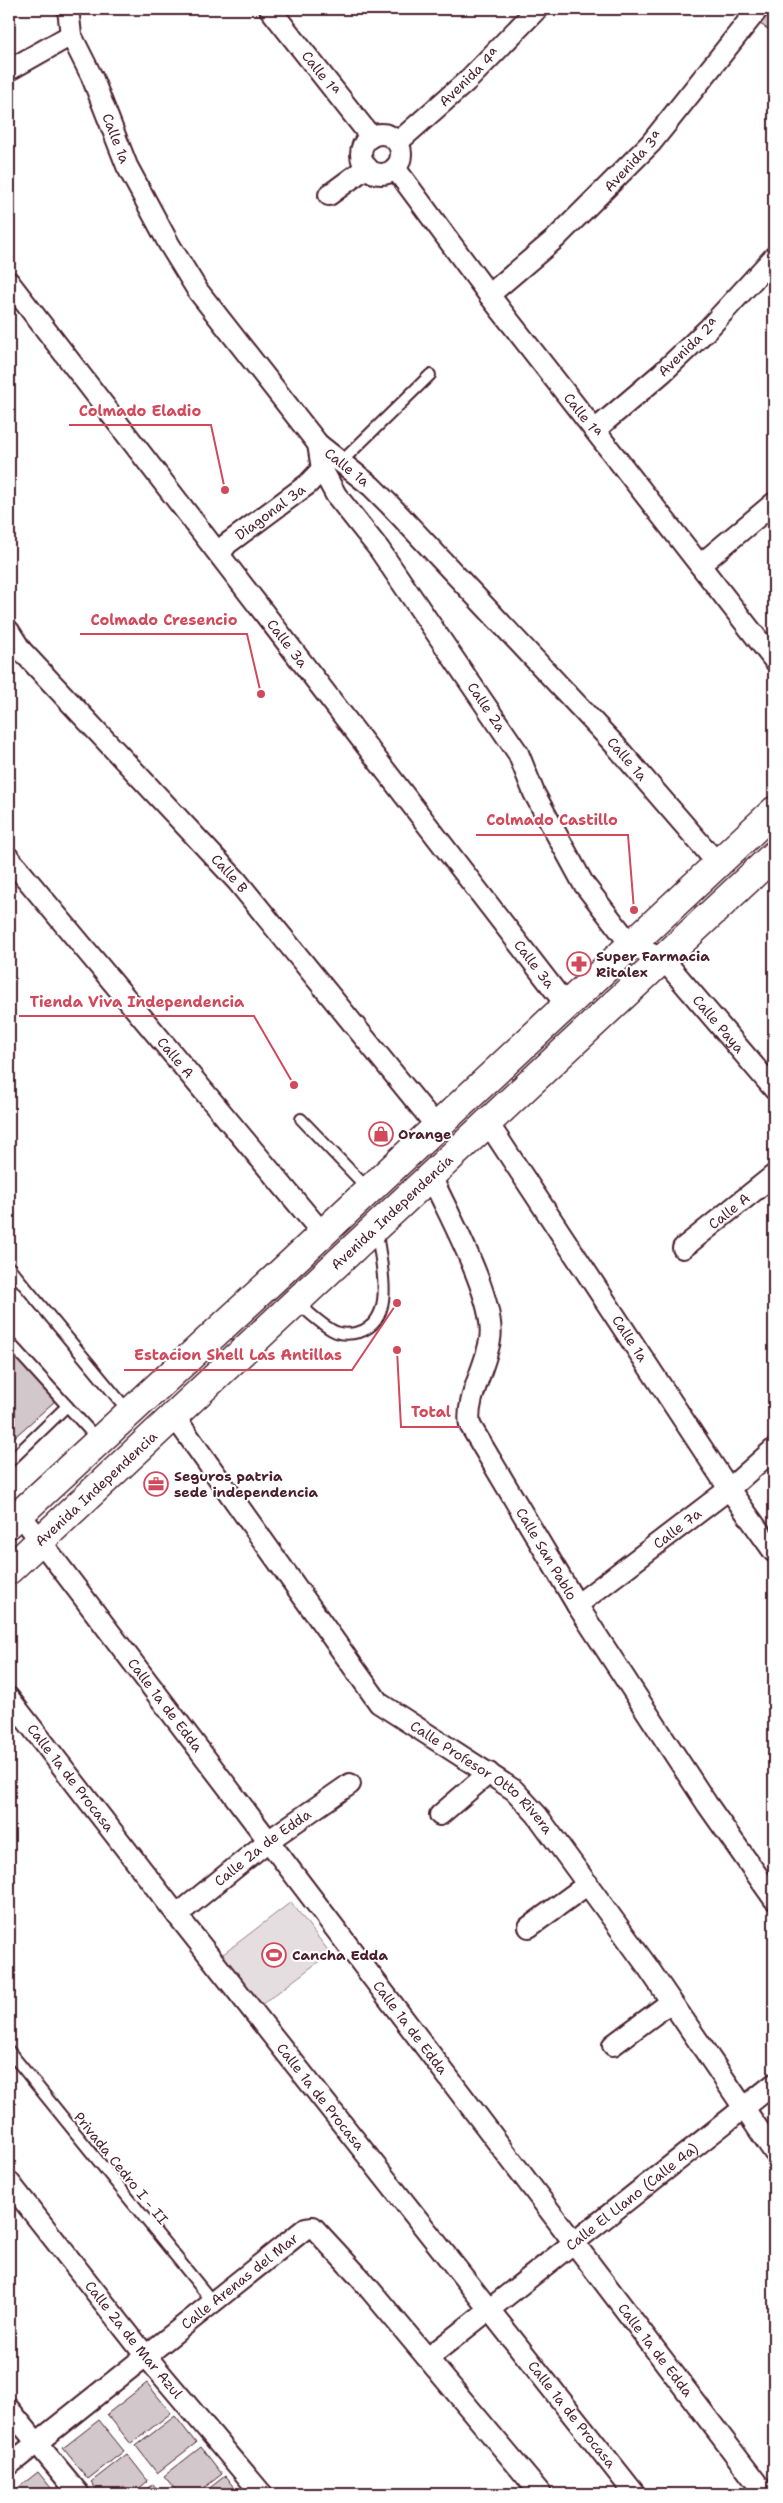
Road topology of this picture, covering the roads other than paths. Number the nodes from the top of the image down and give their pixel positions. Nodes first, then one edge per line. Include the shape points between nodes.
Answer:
1 (68, 9) edge
2 (537, 9) edge
3 (758, 9) edge
4 (273, 10) edge
5 (71, 35) junction
6 (9, 70) edge
7 (371, 137) junction
8 (398, 142) junction
9 (367, 167) junction
10 (395, 168) junction
11 (329, 195) dead end
12 (774, 257) edge
13 (9, 282) edge
14 (489, 295) junction
15 (430, 375) dead end
16 (595, 430) junction
17 (318, 444) junction
18 (341, 462) junction
19 (322, 469) junction
20 (774, 504) edge
21 (220, 554) junction
22 (700, 564) junction
23 (9, 631) edge
24 (774, 660) edge
25 (774, 810) edge
26 (774, 855) edge
27 (9, 858) edge
28 (718, 864) junction
29 (631, 945) junction
30 (663, 959) junction
31 (566, 1005) junction
32 (774, 1089) edge
33 (301, 1119) dead end
34 (488, 1123) junction
35 (437, 1127) junction
36 (774, 1175) edge
37 (430, 1176) junction
38 (362, 1196) junction
39 (376, 1226) junction
40 (323, 1234) junction
41 (683, 1248) dead end
42 (9, 1267) edge
43 (296, 1301) junction
44 (225, 1324) junction
45 (9, 1342) edge
46 (246, 1348) junction
47 (67, 1406) junction
48 (130, 1413) junction
49 (174, 1416) junction
50 (99, 1441) junction
51 (774, 1450) edge
52 (9, 1462) edge
53 (729, 1489) junction
54 (14, 1519) edge
55 (40, 1541) junction
56 (774, 1552) edge
57 (9, 1570) edge
58 (577, 1605) junction
59 (9, 1698) edge
60 (489, 1773) junction
61 (350, 1784) dead end
62 (440, 1815) dead end
63 (268, 1841) junction
64 (588, 1884) junction
65 (774, 1899) edge
66 (176, 1915) junction
67 (529, 1927) dead end
68 (671, 2002) junction
69 (613, 2045) dead end
70 (9, 2051) edge
71 (774, 2084) edge
72 (745, 2108) junction
73 (774, 2152) edge
74 (9, 2182) edge
75 (572, 2244) junction
76 (212, 2301) junction
77 (489, 2309) junction
78 (145, 2355) junction
79 (428, 2358) junction
80 (9, 2409) edge
81 (36, 2443) junction
82 (9, 2464) edge
83 (79, 2494) edge
84 (262, 2494) edge
85 (541, 2494) edge
86 (635, 2494) edge
87 (764, 2494) edge

1 - 5 street, Calle 1a
2 - 8 street, Avenida 4ª via 468,80
3 - 14 street, Avenida 3ª via 651,143 556,238
4 - 7 street, Calle 1ª
5 - 6 street
5 - 17 street, Calle 1a via 92,77 127,166 169,244 198,291
7 - 8 street via 388,135
7 - 9 street via 362,151
8 - 10 street via 401,159
9 - 10 street via 377,173 390,172
9 - 11 street
10 - 14 street, Calle 1ª
12 - 16 street, Avenida 2ª via 708,329
13 - 21 street, Calle 3a
14 - 16 street, Calle 1ª
15 - 18 lane
16 - 22 street, Calle 1ª
17 - 18 street, Calle 1a
17 - 19 street, Calle 2a
18 - 28 street, Calle 1a via 390,506 616,746
19 - 21 street, Diagonal 3a via 308,484 227,544
19 - 29 street, Calle 2a via 336,495 379,549 518,753 534,793 583,884
20 - 22 street
21 - 31 street, Calle 3a
22 - 24 street, Calle 1ª
23 - 35 street, Calle B via 21,650 238,881
25 - 28 main road
26 - 30 main road, Avenida Independencia
27 - 40 street, Calle A
28 - 29 main road
29 - 30 street, Calle 2a
29 - 31 main road
30 - 32 street, Calle Paya
30 - 34 main road, Avenida Independencia
31 - 35 main road
33 - 38 lane
34 - 37 main road, Avenida Independencia
34 - 53 street, Calle 1a
35 - 38 main road
36 - 41 street, Calle A
37 - 39 main road, Avenida Independencia
37 - 58 street, Calle San Pablo via 475,1274 490,1323 491,1339 468,1411 470,1425
38 - 39 main road
38 - 40 main road
39 - 43 main road, Avenida Independencia
39 - 43 lane via 384,1298 380,1317 366,1330 350,1335 336,1332
40 - 44 main road
42 - 48 lane
43 - 46 main road, Avenida Independencia
44 - 46 main road
44 - 48 main road
45 - 47 lane
46 - 49 main road, Avenida Independencia
47 - 50 lane
47 - 52 lane
48 - 50 main road
49 - 55 main road, Avenida Independencia
49 - 60 street, Calle Profesor Otto Rivera via 379,1703
50 - 54 main road
51 - 53 street, Calle 7a
53 - 56 street, Calle 1a
53 - 58 street, Calle 7a
54 - 55 street, Calle 1a de Edda
55 - 57 main road, Avenida Independencia
55 - 63 street, Calle 1a de Edda
58 - 65 street, Calle San Pablo via 707,1804
59 - 66 street, Calle 1a de Procasa
60 - 62 street
60 - 64 street, Calle Profesor Otto Rivera via 527,1802
61 - 63 street, Calle 2a de Edda
63 - 66 street, Calle 2a de Edda
63 - 75 street, Calle 1a de Edda
64 - 67 street
64 - 68 street, Calle Profesor Otto Rivera
66 - 77 street, Calle 1a de Procasa
68 - 69 street
68 - 72 street, Calle Profesor Otto Rivera
70 - 76 lane, Privada Cedro I - II
71 - 72 street, Calle El Llano (Calle 4a)
72 - 73 street, Calle Profesor Otto Rivera
72 - 75 street, Calle El Llano (Calle 4a)
74 - 78 street, Calle 2a de Mar Azul
75 - 77 street, Calle El Llano (Calle 4a)
75 - 87 street, Calle 1a de Edda
76 - 78 street, Calle Arenas del Mar
76 - 79 street, Calle Arenas del Mar via 306,2228 312,2227
77 - 79 street, Calle El Llano (Calle 4a)
77 - 86 street, Calle 1a de Procasa
78 - 81 street, Calle Arenas del Mar
78 - 84 street, Calle 2a de Mar Azul
79 - 85 street, Calle Arenas del Mar
80 - 81 street
81 - 82 street, Calle Arenas del Mar
81 - 83 street

